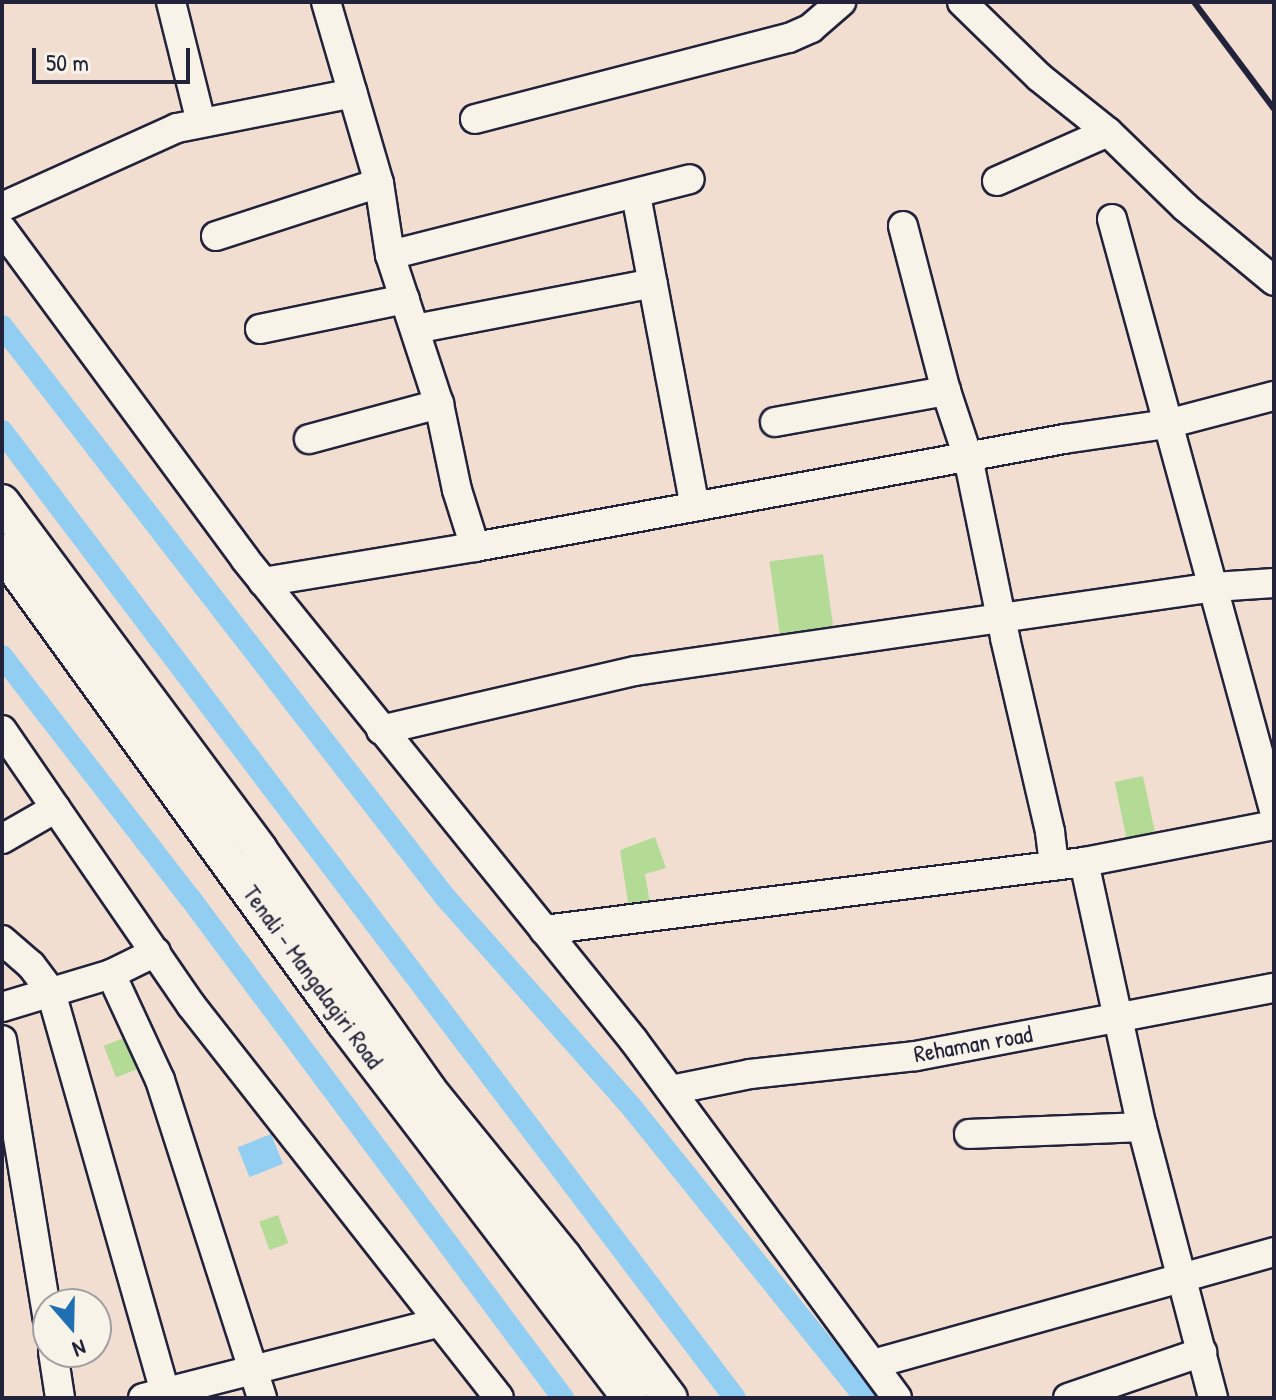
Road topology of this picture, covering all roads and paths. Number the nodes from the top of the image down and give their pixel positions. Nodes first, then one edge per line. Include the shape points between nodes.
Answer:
1 (171, 2) edge
2 (326, 2) edge
3 (841, 2) edge
4 (962, 2) edge
5 (353, 93) junction
6 (475, 119) dead end
7 (201, 122) junction
8 (1108, 132) junction
9 (690, 179) dead end
10 (997, 181) dead end
11 (379, 183) junction
12 (636, 195) junction
13 (2, 207) edge
14 (1112, 219) dead end
15 (903, 226) dead end
16 (2, 229) edge
17 (216, 236) dead end
18 (390, 255) junction
19 (1274, 281) edge
20 (653, 283) junction
21 (405, 299) junction
22 (260, 329) dead end
23 (415, 329) junction
24 (946, 391) junction
25 (1274, 396) edge
26 (439, 404) junction
27 (775, 422) dead end
28 (1167, 424) junction
29 (309, 439) dead end
30 (968, 457) junction
31 (2, 502) edge
32 (695, 506) junction
33 (475, 547) junction
34 (2, 551) edge
35 (263, 582) junction
36 (1274, 583) edge
37 (1214, 587) junction
38 (1001, 618) junction
39 (381, 730) junction
40 (5, 740) edge
41 (56, 808) junction
42 (1274, 810) edge
43 (1274, 825) edge
44 (2, 839) edge
45 (1084, 862) junction
46 (1054, 866) junction
47 (544, 930) junction
48 (2, 940) edge
49 (156, 952) junction
50 (111, 974) junction
51 (1274, 988) edge
52 (51, 992) junction
53 (2, 1007) edge
54 (1120, 1017) junction
55 (2, 1040) edge
56 (671, 1090) junction
57 (1142, 1127) junction
58 (969, 1134) dead end
59 (1274, 1252) edge
60 (1180, 1276) junction
61 (42, 1288) edge
62 (438, 1323) junction
63 (1202, 1352) junction
64 (873, 1364) junction
65 (55, 1368) edge
66 (255, 1370) junction
67 (158, 1396) edge
68 (60, 1398) edge
69 (262, 1398) edge
70 (499, 1398) edge
71 (630, 1398) edge
72 (670, 1398) edge
73 (897, 1398) edge
74 (1068, 1398) edge
75 (1213, 1398) edge

1 - 7 street
2 - 5 street
3 - 6 street via 801,34
4 - 8 street via 1039,77
5 - 7 street
5 - 11 street
7 - 13 street via 150,137
8 - 10 street
8 - 19 street via 1185,207
9 - 12 street
11 - 17 street
11 - 18 street
12 - 18 street
12 - 20 street
14 - 28 street
15 - 24 street
16 - 35 street
18 - 21 street
20 - 23 street
20 - 32 street
21 - 22 street
21 - 23 street
23 - 26 street
24 - 27 street
24 - 30 street
25 - 28 street
26 - 29 street
26 - 33 street
28 - 30 street
28 - 37 street
30 - 32 street
30 - 38 street
31 - 72 main road via 260,850 429,1090
32 - 33 street
33 - 35 street
34 - 71 main road, Tenali - Mangalagiri Road via 344,1023
35 - 39 street
36 - 37 street
37 - 38 street
37 - 42 street
38 - 39 street via 635,671
38 - 46 street
39 - 47 street
40 - 41 street
41 - 44 street
41 - 49 street
43 - 45 street
45 - 46 street
45 - 54 street
46 - 47 street
47 - 56 street
48 - 52 street
49 - 50 street
49 - 62 street via 191,1005
50 - 52 street
50 - 66 street via 157,1072
51 - 54 street, Rehaman road
52 - 53 street
52 - 67 street
54 - 56 street, Rehaman road via 916,1056 750,1074
54 - 57 street
55 - 61 street
56 - 64 street
57 - 58 street
57 - 60 street
59 - 60 street
60 - 63 street
60 - 64 street
62 - 66 street
62 - 70 street
63 - 74 street
63 - 75 street
64 - 73 street
65 - 68 street
66 - 67 street
66 - 69 street

